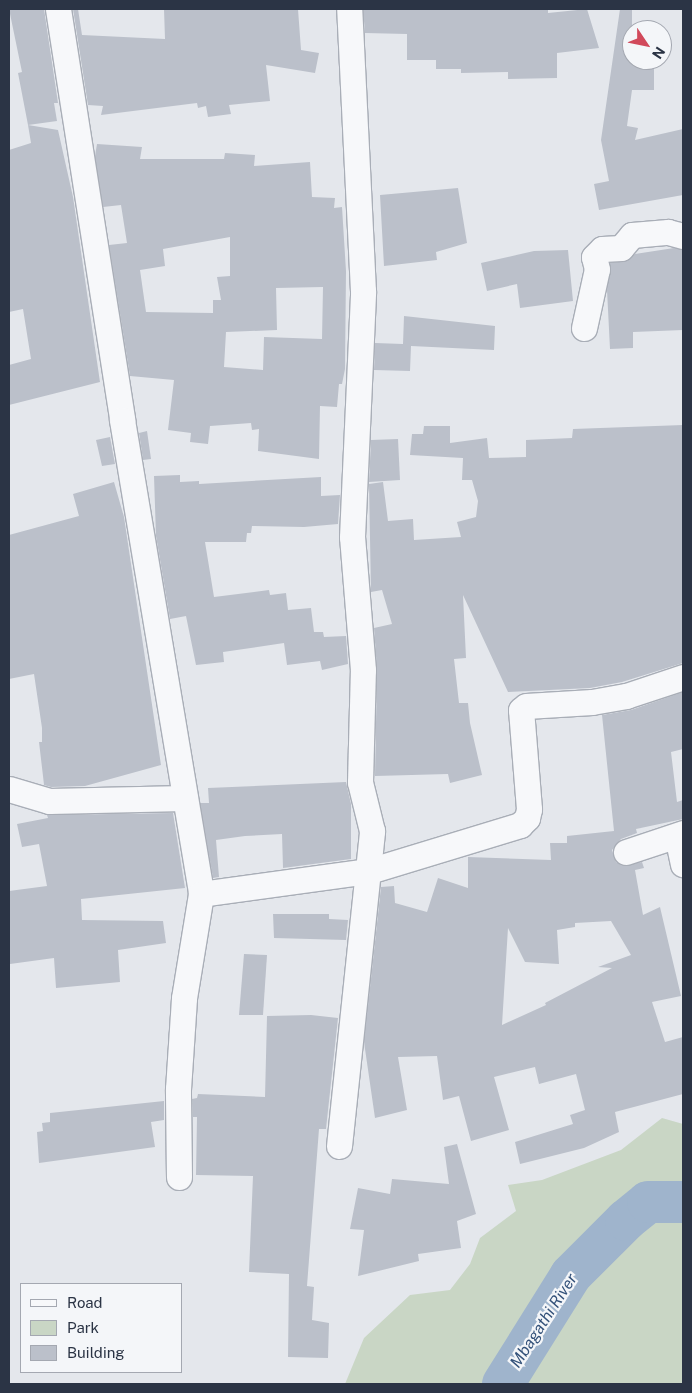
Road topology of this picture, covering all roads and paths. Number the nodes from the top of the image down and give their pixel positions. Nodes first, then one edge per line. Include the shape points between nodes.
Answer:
1 (58, 9) edge
2 (349, 9) edge
3 (683, 236) edge
4 (584, 328) dead end
5 (683, 677) edge
6 (9, 789) edge
7 (185, 798) junction
8 (680, 834) edge
9 (626, 852) dead end
10 (683, 864) edge
11 (369, 870) junction
12 (201, 894) junction
13 (339, 1146) dead end
14 (179, 1177) dead end

1 - 7 street
2 - 11 street via 363,291 352,537 363,670 360,782 372,831
3 - 4 street via 668,232 632,235 621,248 602,249 594,257 597,269
5 - 11 street via 626,696 592,702 526,706 519,718 529,809 527,818 520,825 451,848
6 - 7 street via 50,801
7 - 12 street
8 - 9 street
8 - 10 street
11 - 12 street
11 - 13 street
12 - 14 street via 184,998 178,1089

